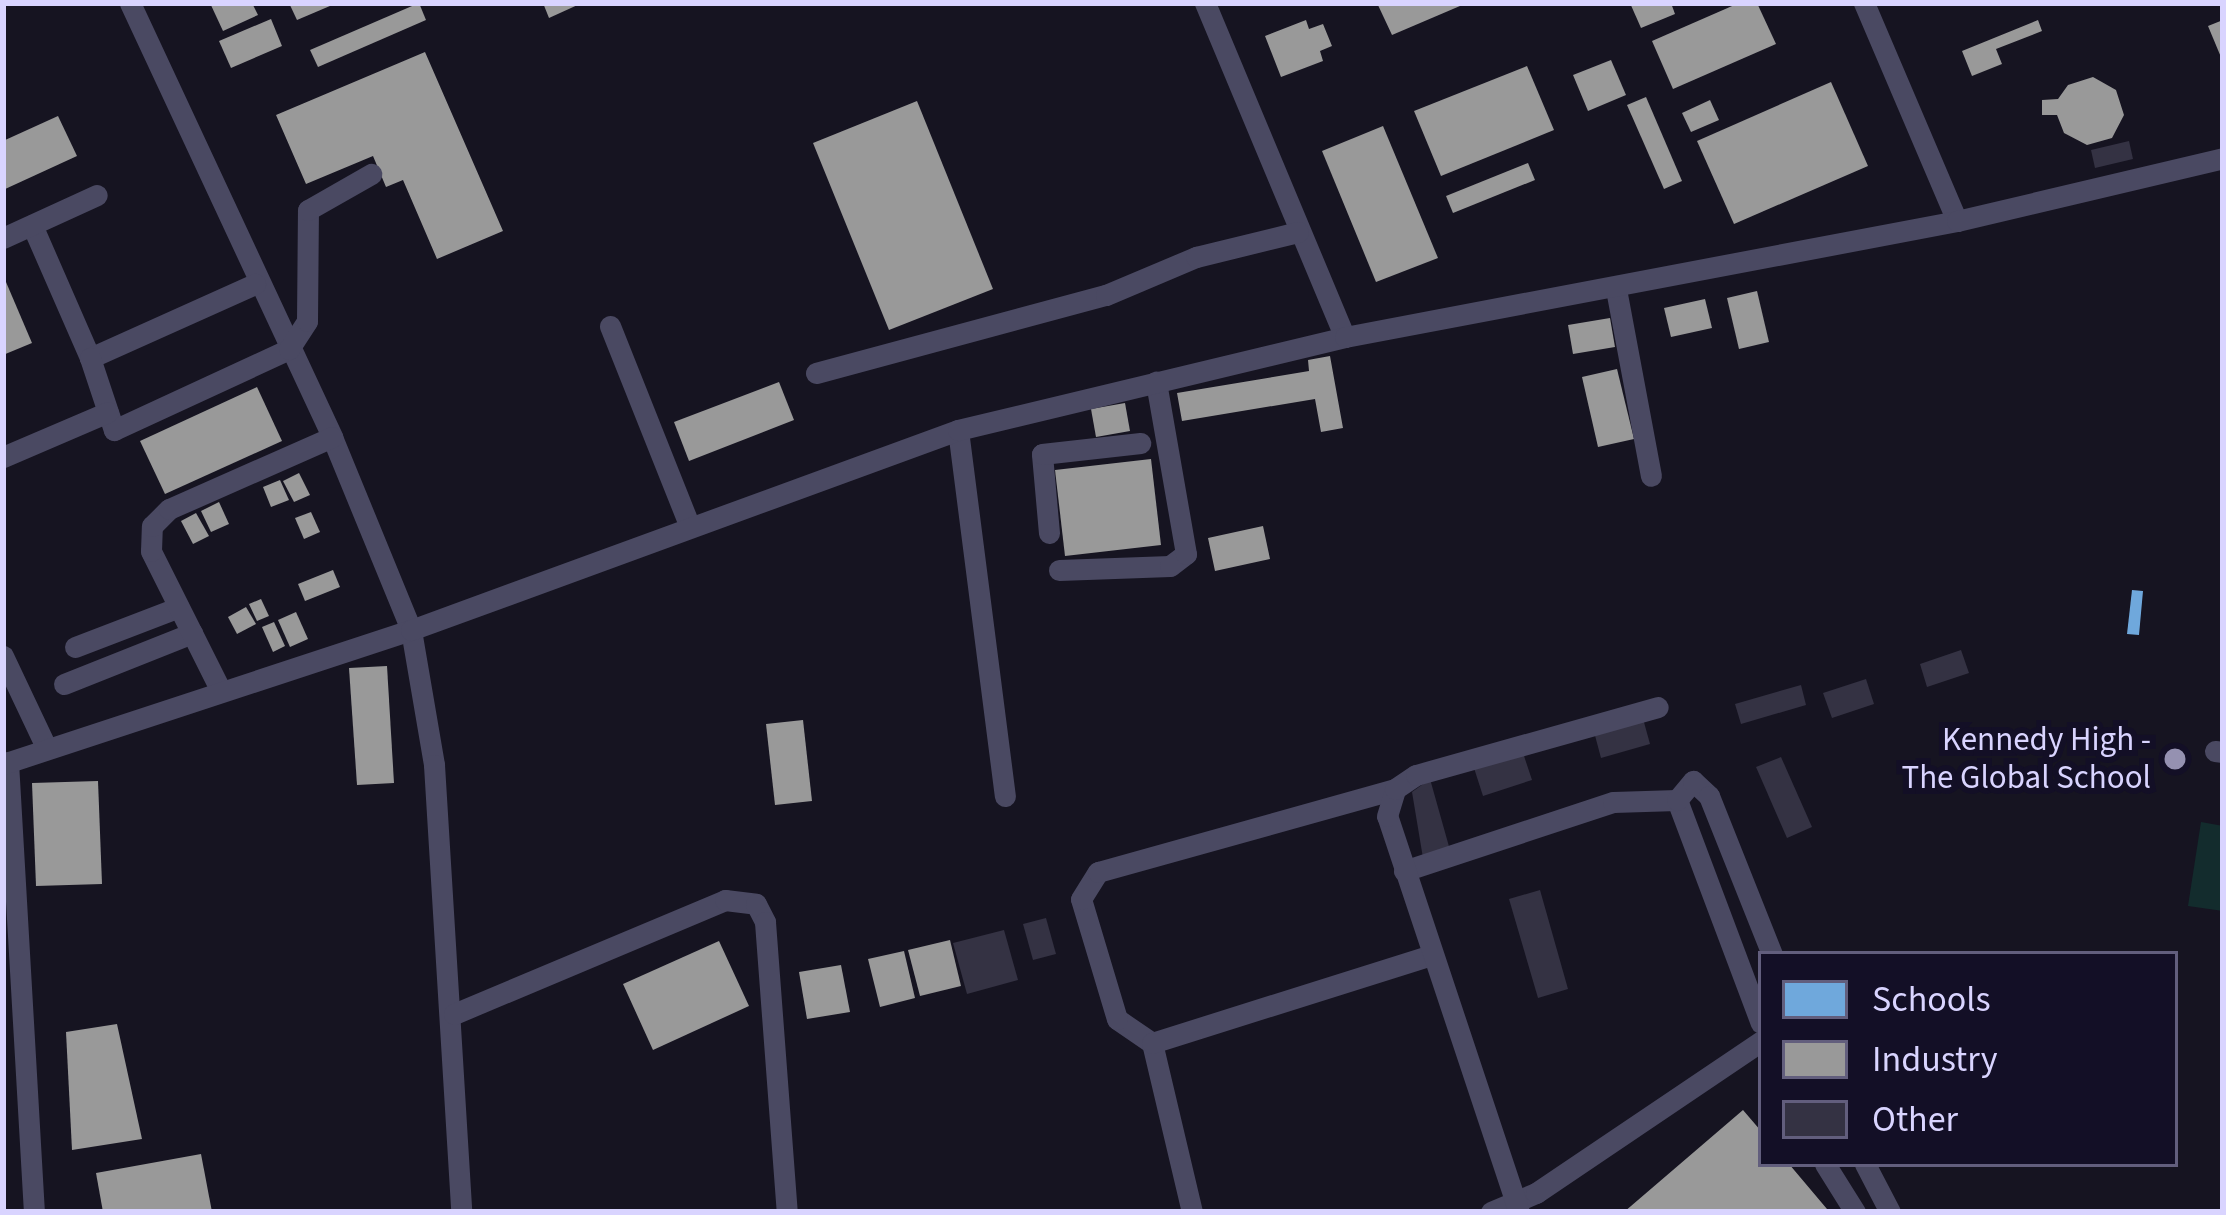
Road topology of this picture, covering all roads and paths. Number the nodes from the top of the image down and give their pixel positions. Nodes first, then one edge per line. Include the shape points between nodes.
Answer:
1 (130, 3) edge
2 (1205, 3) edge
3 (1864, 3) edge
4 (2223, 158) edge
5 (371, 174) dead end
6 (97, 195) dead end
7 (1958, 221) junction
8 (32, 225) junction
9 (1298, 232) junction
10 (3, 238) edge
11 (255, 284) junction
12 (1616, 289) junction
13 (610, 326) dead end
14 (1346, 337) junction
15 (289, 349) junction
16 (90, 358) junction
17 (816, 373) dead end
18 (1156, 382) junction
19 (1056, 406) junction
20 (107, 412) junction
21 (958, 430) junction
22 (332, 436) junction
23 (1140, 443) dead end
24 (1060, 449) junction
25 (3, 457) edge
26 (1651, 476) dead end
27 (690, 526) junction
28 (1049, 533) dead end
29 (1059, 570) dead end
30 (179, 607) junction
31 (411, 630) junction
32 (192, 633) junction
33 (75, 647) dead end
34 (3, 656) edge
35 (64, 684) dead end
36 (219, 687) junction
37 (1658, 707) dead end
38 (46, 747) junction
39 (5, 763) edge
40 (1395, 789) junction
41 (1005, 796) dead end
42 (1677, 800) junction
43 (1404, 871) junction
44 (1771, 951) edge
45 (1431, 955) junction
46 (454, 1014) junction
47 (1758, 1015) edge
48 (1152, 1043) junction
49 (1758, 1043) edge
50 (1827, 1167) edge
51 (1866, 1167) edge
52 (1882, 1209) edge
53 (1507, 1210) edge
54 (34, 1212) edge
55 (461, 1212) edge
56 (787, 1212) edge
57 (1192, 1212) edge
58 (1855, 1212) edge

1 - 11 street
2 - 9 street
3 - 7 street
4 - 7 street
5 - 15 street via 308,210 307,321
6 - 8 street
7 - 12 street
8 - 10 street
8 - 16 street
9 - 14 street
9 - 17 street via 1196,257 1106,295
11 - 15 street
11 - 16 street
12 - 14 street
12 - 26 street
13 - 27 street
14 - 18 street
15 - 20 street via 114,430
15 - 22 street
16 - 20 street
18 - 19 street
18 - 29 street via 1186,554 1170,566
19 - 21 street
19 - 24 street
20 - 25 street
21 - 27 street
21 - 41 street
22 - 30 street via 169,509 152,526 151,551
22 - 31 street
23 - 24 street
24 - 28 street via 1041,458
27 - 31 street
30 - 32 street
30 - 33 street
31 - 36 street
31 - 46 street via 434,765
32 - 35 street
32 - 36 street
34 - 38 street
36 - 38 street
37 - 40 street via 1416,775
38 - 39 street
39 - 54 street
40 - 43 street via 1387,817
40 - 48 street via 1098,872 1081,899 1117,1019
42 - 43 street via 1613,802
42 - 44 street via 1693,781 1709,796
42 - 47 street
43 - 45 street
45 - 48 street
45 - 53 street
46 - 55 street
46 - 56 street via 725,900 756,904 765,922
48 - 57 street
49 - 53 street
50 - 58 street
51 - 52 street

